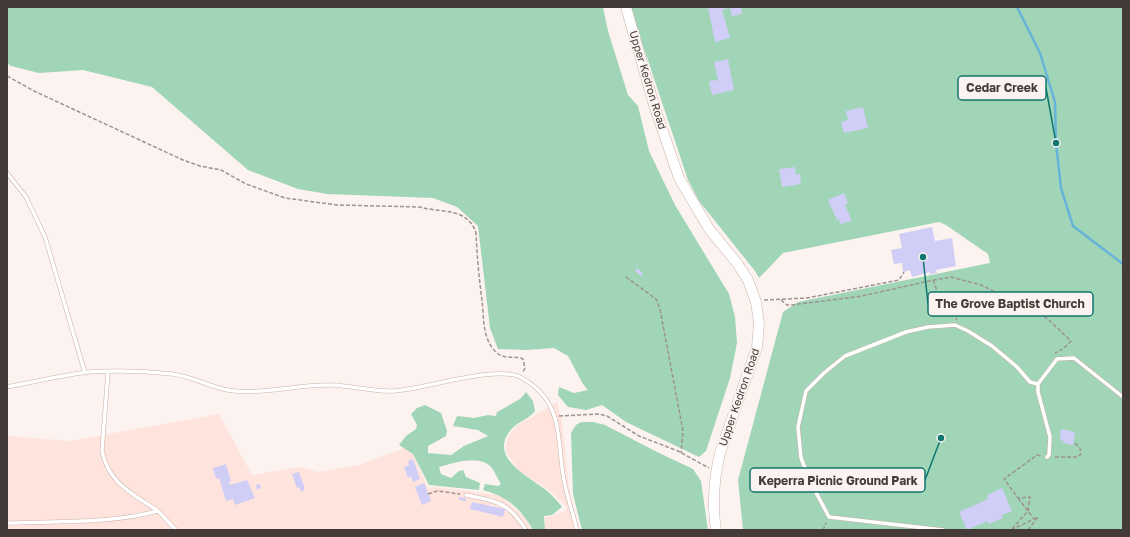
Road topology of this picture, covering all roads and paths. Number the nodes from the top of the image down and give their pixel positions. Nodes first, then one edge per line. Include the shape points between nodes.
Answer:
1 (626, 7) edge
2 (7, 76) edge
3 (7, 172) edge
4 (904, 272) dead end
5 (626, 277) dead end
6 (933, 280) junction
7 (764, 300) dead end
8 (782, 300) junction
9 (955, 326) junction
10 (1057, 359) junction
11 (108, 372) junction
12 (85, 373) junction
13 (520, 376) junction
14 (1038, 384) junction
15 (7, 387) edge
16 (1123, 397) edge
17 (556, 416) junction
18 (1074, 442) dead end
19 (681, 453) junction
20 (1047, 457) junction
21 (716, 470) junction
22 (428, 494) dead end
23 (466, 495) joint
24 (1018, 498) junction
25 (158, 511) junction
26 (1028, 511) junction
27 (829, 517) junction
28 (1034, 520) junction
29 (7, 523) edge
30 (176, 530) edge
31 (526, 530) edge
32 (576, 530) edge
33 (716, 530) edge
34 (823, 530) edge
35 (943, 530) edge
36 (1028, 530) edge

1 - 21 main road, Upper Kedron Road via 654,105 679,178 709,229 748,280 756,302 759,323 757,347
2 - 13 path via 183,160 221,170 246,184 285,198 337,205 420,207 429,210 448,210 463,216 476,233 478,281 486,333 498,354 523,359 525,368
3 - 12 lane via 26,197 45,237
4 - 8 path via 899,280 807,298
5 - 19 path via 656,299 660,309 683,431
6 - 8 path via 862,296 792,305 787,305
6 - 9 path via 939,296 955,308 958,315
6 - 10 path via 951,277 981,285 1048,319 1071,341 1063,349 1054,352
7 - 8 path
9 - 14 lane via 992,346 1030,382
9 - 27 lane via 928,327 906,332 852,354 824,373 806,391 798,427 801,458 811,484
10 - 14 lane
10 - 16 lane via 1074,358
11 - 12 lane
11 - 13 lane via 174,374 235,391 331,385 393,391 491,375
11 - 25 lane via 102,451 104,460 115,480 125,490
12 - 15 lane
13 - 17 lane via 548,400
14 - 20 lane via 1050,437
17 - 19 path via 607,416 639,436
17 - 32 lane via 564,478
18 - 20 path via 1080,448 1081,454 1077,457
19 - 21 path
20 - 24 path via 1036,455 1004,479
21 - 33 main road, Upper Kedron Road via 713,503
22 - 23 path via 437,491
23 - 31 lane via 502,503
24 - 26 path
24 - 26 path via 1030,498
25 - 29 lane via 111,520
25 - 30 lane
26 - 28 path
26 - 28 path via 1011,530
27 - 34 path
27 - 35 lane
28 - 36 path

